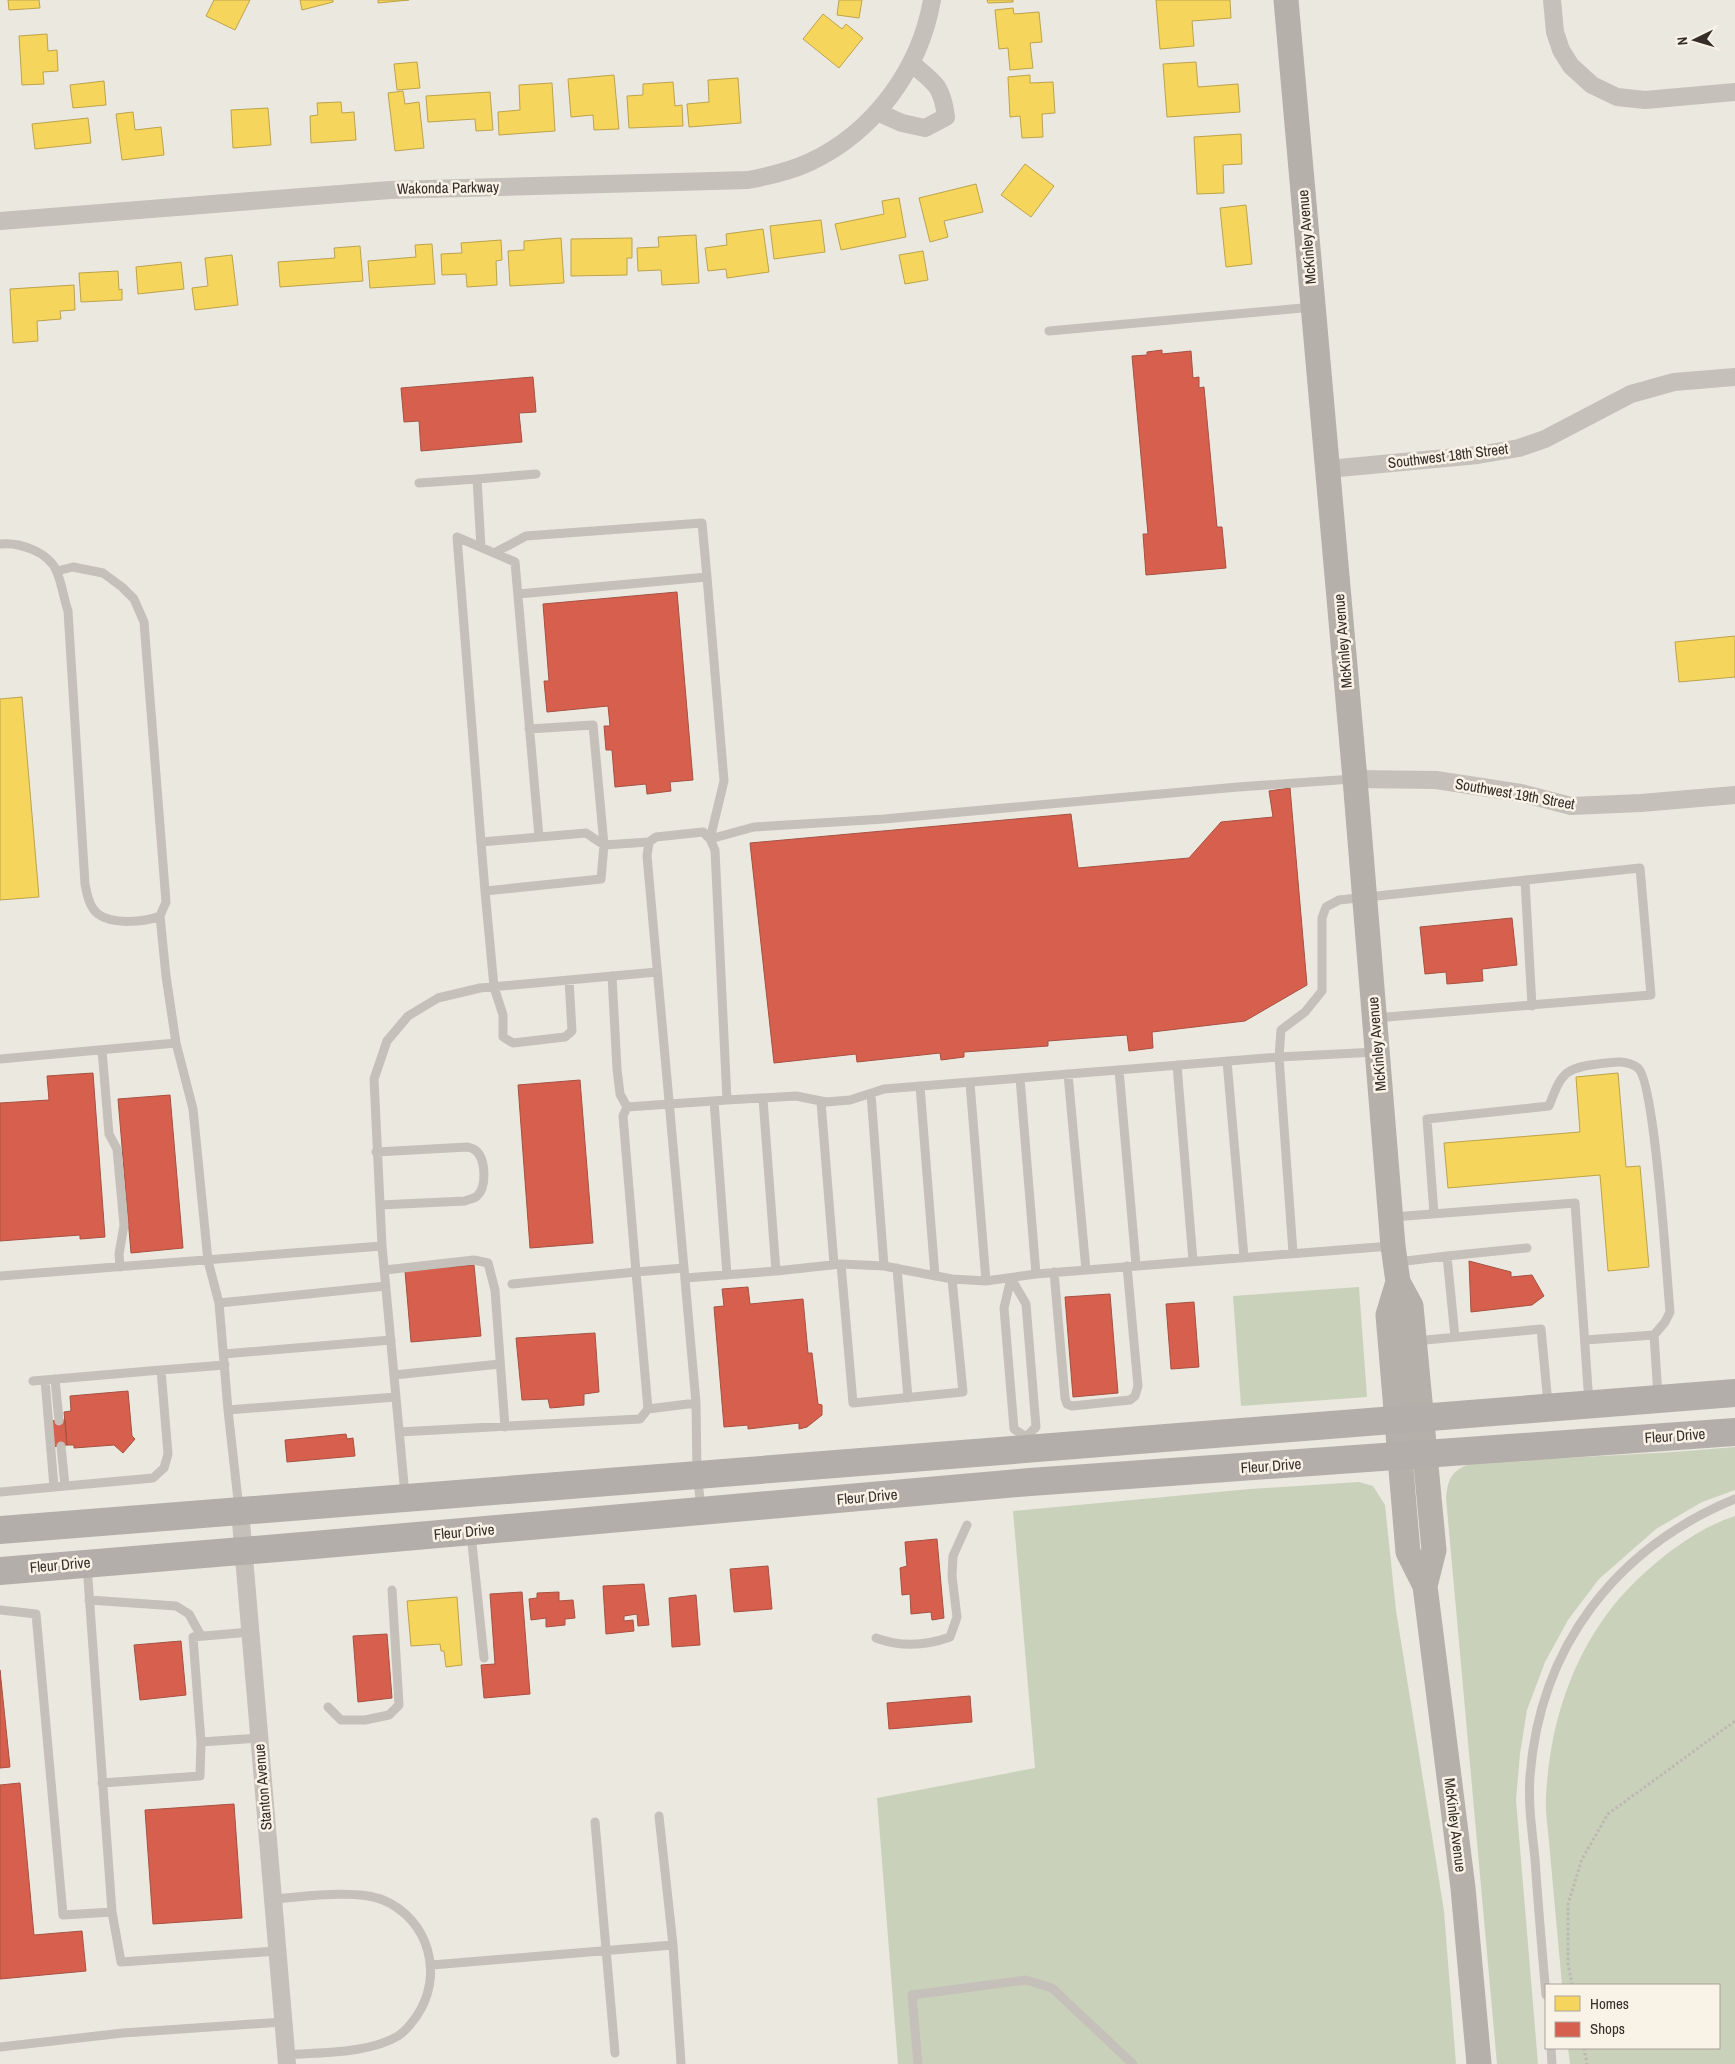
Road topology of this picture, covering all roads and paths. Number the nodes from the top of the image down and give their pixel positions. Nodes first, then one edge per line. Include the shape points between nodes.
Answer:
1 (932, 0) edge
2 (1286, 0) edge
3 (1552, 0) edge
4 (911, 63) junction
5 (1735, 92) edge
6 (877, 112) junction
7 (0, 221) edge
8 (1313, 307) junction
9 (1049, 331) dead end
10 (1735, 377) edge
11 (1328, 469) junction
12 (536, 474) dead end
13 (476, 478) junction
14 (419, 483) dead end
15 (0, 544) edge
16 (481, 547) junction
17 (494, 553) junction
18 (57, 571) junction
19 (707, 577) junction
20 (518, 594) junction
21 (530, 729) junction
22 (1355, 779) junction
23 (1735, 795) edge
24 (539, 837) junction
25 (710, 838) junction
26 (481, 842) junction
27 (649, 842) junction
28 (604, 845) junction
29 (1525, 880) junction
30 (484, 891) junction
31 (1365, 897) junction
32 (160, 916) junction
33 (657, 972) junction
34 (612, 976) junction
35 (569, 980) junction
36 (494, 987) junction
37 (1532, 1006) junction
38 (1375, 1018) junction
39 (176, 1043) junction
40 (102, 1050) junction
41 (1377, 1052) junction
42 (1278, 1057) junction
43 (0, 1058) edge
44 (1227, 1061) junction
45 (1177, 1065) junction
46 (1119, 1070) junction
47 (1068, 1074) junction
48 (1020, 1078) junction
49 (970, 1082) junction
50 (920, 1086) junction
51 (871, 1094) junction
52 (763, 1099) junction
53 (727, 1100) junction
54 (714, 1101) junction
55 (821, 1102) junction
56 (669, 1105) junction
57 (628, 1107) junction
58 (376, 1152) junction
59 (380, 1205) junction
60 (1434, 1214) junction
61 (1390, 1218) junction
62 (382, 1246) junction
63 (1527, 1248) dead end
64 (1293, 1254) junction
65 (1447, 1256) junction
66 (1244, 1257) junction
67 (208, 1261) junction
68 (1193, 1261) junction
69 (1395, 1263) junction
70 (838, 1264) junction
71 (884, 1266) junction
72 (1132, 1266) junction
73 (120, 1267) junction
74 (897, 1268) junction
75 (385, 1270) junction
76 (1086, 1270) junction
77 (776, 1271) junction
78 (636, 1272) junction
79 (1054, 1272) junction
80 (684, 1273) junction
81 (1036, 1274) junction
82 (727, 1275) junction
83 (0, 1276) edge
84 (935, 1276) junction
85 (1011, 1278) junction
86 (952, 1279) junction
87 (986, 1281) junction
88 (512, 1284) dead end
89 (386, 1286) junction
90 (219, 1303) junction
91 (1654, 1335) junction
92 (1455, 1337) junction
93 (391, 1340) junction
94 (1585, 1340) junction
95 (1414, 1341) junction
96 (224, 1354) junction
97 (500, 1364) junction
98 (224, 1365) junction
99 (161, 1370) junction
100 (394, 1375) junction
101 (56, 1379) junction
102 (45, 1380) junction
103 (34, 1381) dead end
104 (1735, 1393) edge
105 (396, 1397) junction
106 (908, 1398) junction
107 (1658, 1399) junction
108 (696, 1403) junction
109 (1590, 1404) junction
110 (1548, 1407) junction
111 (648, 1408) junction
112 (228, 1410) junction
113 (1409, 1418) junction
114 (59, 1421) dead end
115 (505, 1427) junction
116 (399, 1432) junction
117 (1735, 1432) edge
118 (61, 1446) dead end
119 (1412, 1456) junction
120 (1028, 1460) junction
121 (697, 1474) junction
122 (64, 1486) junction
123 (54, 1487) junction
124 (0, 1492) edge
125 (405, 1497) junction
126 (1735, 1498) edge
127 (240, 1510) junction
128 (701, 1512) junction
129 (967, 1525) dead end
130 (0, 1530) edge
131 (471, 1532) junction
132 (243, 1551) junction
133 (87, 1563) junction
134 (0, 1570) edge
135 (392, 1590) dead end
136 (89, 1600) junction
137 (0, 1610) edge
138 (250, 1632) junction
139 (201, 1636) junction
140 (876, 1638) dead end
141 (484, 1658) dead end
142 (328, 1707) dead end
143 (1735, 1721) edge
144 (259, 1738) junction
145 (201, 1742) junction
146 (102, 1783) junction
147 (659, 1816) dead end
148 (595, 1822) dead end
149 (272, 1899) junction
150 (112, 1912) junction
151 (673, 1944) junction
152 (606, 1949) junction
153 (277, 1950) junction
154 (432, 1965) junction
155 (1545, 1984) edge
156 (1572, 1984) edge
157 (283, 2022) junction
158 (0, 2046) edge
159 (1551, 2049) edge
160 (1584, 2049) edge
161 (615, 2053) dead end
162 (286, 2060) edge
163 (681, 2063) edge
164 (918, 2064) edge
165 (1133, 2064) edge
166 (1479, 2064) edge
167 (1552, 2064) edge
168 (1587, 2064) edge

1 - 4 street, Wakonda Parkway via 928,20
2 - 8 main road, McKinley Avenue
3 - 5 street via 1555,32 1561,50 1571,66 1592,85 1617,97 1645,100
4 - 6 street, Wakonda Parkway
4 - 6 street via 932,80 943,95 946,117 925,128 902,124
6 - 7 street, Wakonda Parkway via 847,140 810,162 748,180 390,190
8 - 9 lane
8 - 11 main road, McKinley Avenue
10 - 11 street, Southwest 18th Street via 1674,382 1631,394 1545,439 1519,448
11 - 22 main road, McKinley Avenue
12 - 13 lane
13 - 14 lane
13 - 16 lane
15 - 18 lane via 26,546 49,560
16 - 17 lane
16 - 26 lane via 457,537
17 - 19 lane via 526,536 702,523
17 - 20 lane via 515,562
18 - 32 lane via 73,567 103,574 122,586 134,599 144,622 166,902
18 - 32 lane via 68,611 85,884 89,902 98,914 115,920 138,921
19 - 20 lane
19 - 25 lane via 724,781
20 - 21 lane
21 - 24 lane
21 - 28 lane via 593,724
22 - 23 street, Southwest 19th Street via 1436,780 1521,793 1571,806
22 - 25 lane via 754,827
22 - 31 main road, McKinley Avenue
24 - 26 lane
24 - 28 lane via 586,833
25 - 27 lane via 703,832 656,837
25 - 53 lane via 715,850
26 - 30 lane
27 - 28 lane
27 - 33 lane via 647,856
28 - 30 lane via 601,880
29 - 31 lane
29 - 37 lane
29 - 37 lane via 1640,868 1651,995
30 - 36 lane
31 - 38 main road, McKinley Avenue
31 - 42 lane via 1339,900 1326,908 1322,918 1322,991 1305,1012 1281,1030
32 - 39 lane
33 - 34 lane
33 - 56 lane
34 - 35 lane
34 - 57 lane via 620,1094
35 - 36 lane
35 - 36 lane via 572,1031 564,1037 512,1043 504,1036 503,1015
36 - 58 lane via 438,998 408,1016 387,1041 374,1079
37 - 38 lane
38 - 41 main road, McKinley Avenue
39 - 40 lane
39 - 67 lane via 193,1109
40 - 43 lane
40 - 73 lane via 109,1134 117,1149 124,1225
41 - 42 lane
41 - 61 main road, McKinley Avenue
42 - 44 lane
42 - 64 lane
44 - 45 lane
44 - 66 lane
45 - 46 lane
45 - 68 lane
46 - 47 lane
46 - 72 lane
47 - 48 lane
47 - 76 lane
48 - 49 lane
48 - 81 lane
49 - 50 lane
49 - 87 lane
50 - 51 lane via 884,1089
50 - 84 lane
51 - 55 lane via 850,1100
51 - 71 lane
52 - 53 lane
52 - 55 lane via 796,1096
52 - 77 lane
53 - 54 lane
54 - 56 lane
54 - 82 lane
55 - 70 lane
56 - 57 lane
56 - 80 lane
57 - 78 lane via 623,1116
58 - 59 lane
58 - 59 lane via 468,1146 476,1150 482,1159 482,1190 476,1197 465,1201
59 - 62 lane
60 - 61 lane
60 - 91 lane via 1427,1120 1549,1106 1559,1081 1570,1069 1590,1064 1622,1061 1639,1069 1645,1081 1654,1131 1670,1312
60 - 94 lane via 1574,1203
61 - 69 main road, McKinley Avenue
62 - 67 lane
62 - 75 lane
63 - 65 lane
64 - 66 lane
64 - 69 lane
65 - 69 lane
65 - 92 lane
66 - 68 lane
67 - 73 lane
67 - 90 lane
68 - 72 lane
69 - 95 main road, McKinley Avenue via 1411,1306
69 - 113 main road, McKinley Avenue via 1388,1315
70 - 71 lane
70 - 77 lane
70 - 106 lane via 853,1403
71 - 74 lane
72 - 76 lane
72 - 79 lane via 1138,1386 1135,1396 1130,1400 1072,1406 1065,1398
73 - 83 lane
74 - 84 lane
74 - 106 lane
75 - 89 lane
75 - 97 lane via 474,1260 488,1263 495,1290
76 - 79 lane
77 - 82 lane
78 - 80 lane
78 - 88 lane
78 - 111 lane
79 - 81 lane
80 - 82 lane
80 - 108 lane
81 - 85 lane
84 - 86 lane
85 - 87 lane
85 - 120 lane via 1004,1308 1014,1429
85 - 120 lane via 1026,1304 1036,1427
86 - 87 lane
86 - 106 lane via 963,1392
89 - 90 lane
89 - 93 lane
90 - 96 lane
91 - 94 lane
91 - 107 lane
92 - 95 lane
92 - 110 lane via 1541,1329
93 - 96 lane
93 - 100 lane
94 - 109 lane
95 - 113 main road, McKinley Avenue
96 - 98 lane
97 - 100 lane
97 - 115 lane
98 - 99 lane
98 - 112 lane
99 - 101 lane
99 - 122 lane via 168,1454 164,1468 153,1478
100 - 105 lane
101 - 102 lane
101 - 114 lane
102 - 103 lane
102 - 123 lane
104 - 107 main road, Fleur Drive
105 - 112 lane
105 - 116 lane
107 - 109 main road, Fleur Drive
108 - 111 lane
108 - 121 lane
109 - 110 main road, Fleur Drive
110 - 113 main road, Fleur Drive
111 - 115 lane via 640,1419
112 - 127 lane
113 - 119 main road, McKinley Avenue
113 - 120 main road, Fleur Drive
115 - 116 lane
116 - 125 lane
117 - 119 main road, Fleur Drive
118 - 122 lane
119 - 120 main road, Fleur Drive
119 - 166 main road, McKinley Avenue via 1408,1552 1425,1586 1462,1888
120 - 121 main road, Fleur Drive
120 - 128 main road, Fleur Drive
121 - 125 main road, Fleur Drive
121 - 128 lane
122 - 123 lane
123 - 124 lane
125 - 127 main road, Fleur Drive
126 - 155 lane via 1678,1526 1621,1572 1578,1625 1548,1685 1536,1733 1530,1797
127 - 130 main road, Fleur Drive
127 - 132 street, Stanton Avenue
128 - 131 main road, Fleur Drive
129 - 140 lane via 954,1556 952,1576 957,1617 950,1638 933,1643 891,1644
131 - 132 main road, Fleur Drive
131 - 141 lane
132 - 133 main road, Fleur Drive
132 - 138 street, Stanton Avenue
133 - 134 main road, Fleur Drive
133 - 136 lane
135 - 142 lane via 399,1705 389,1715 365,1720 341,1720
136 - 139 lane via 176,1606 189,1614
136 - 146 lane
137 - 150 lane via 36,1614 63,1915
138 - 139 lane
138 - 144 street, Stanton Avenue
139 - 145 lane via 193,1637
143 - 156 path via 1608,1814 1582,1859 1568,1904 1568,1963
144 - 145 lane
144 - 149 street, Stanton Avenue
145 - 146 lane via 200,1776
146 - 150 lane
147 - 151 lane
148 - 152 lane
149 - 153 street, Stanton Avenue
149 - 154 lane via 359,1894 382,1899 403,1911 415,1923 427,1944
150 - 153 lane via 122,1962
151 - 152 lane
151 - 163 lane
152 - 154 lane
152 - 161 lane
153 - 157 street, Stanton Avenue
154 - 162 lane via 424,2007 410,2026 397,2036 367,2048
157 - 158 lane via 123,2033
157 - 162 street, Stanton Avenue
159 - 167 lane
160 - 168 path
164 - 165 lane via 912,1995 1026,1980 1052,1988

